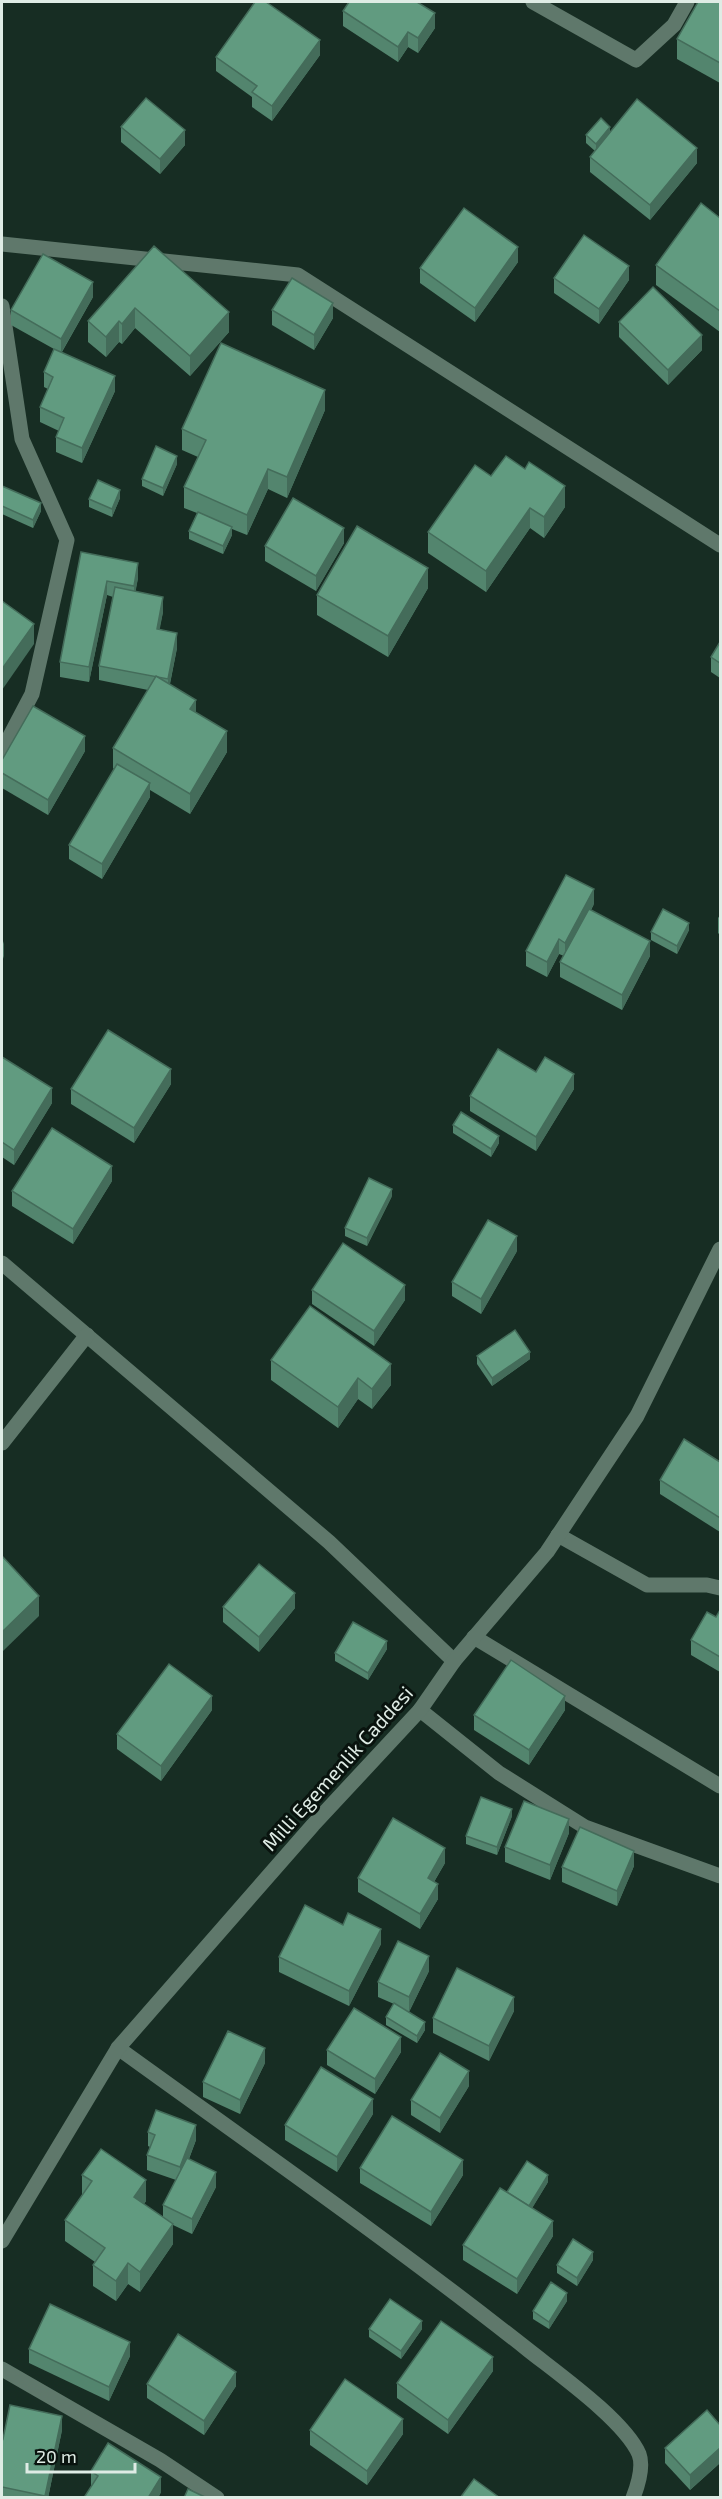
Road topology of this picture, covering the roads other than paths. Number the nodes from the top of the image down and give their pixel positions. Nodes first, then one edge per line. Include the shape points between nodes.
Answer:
1 (532, 2) edge
2 (687, 2) edge
3 (2, 244) edge
4 (2, 306) edge
5 (720, 545) edge
6 (2, 751) edge
7 (720, 1249) edge
8 (2, 1263) edge
9 (87, 1335) junction
10 (2, 1443) edge
11 (558, 1534) junction
12 (720, 1588) edge
13 (474, 1637) junction
14 (454, 1661) junction
15 (420, 1710) junction
16 (720, 1786) edge
17 (720, 1876) edge
18 (118, 2048) junction
19 (2, 2241) edge
20 (2, 2369) edge
21 (217, 2498) edge
22 (633, 2498) edge

1 - 2 street via 636,60 674,26
3 - 5 street via 298,275
4 - 6 street via 22,439 67,540 32,693
7 - 11 street, Milli Egemenlik Caddesi via 637,1416
8 - 9 street
9 - 10 street
9 - 14 street via 329,1542
11 - 12 street via 646,1585
11 - 13 street, Milli Egemenlik Caddesi
13 - 14 street, Milli Egemenlik Caddesi
13 - 16 street
14 - 15 street, Milli Egemenlik Caddesi
15 - 17 street via 499,1773 585,1827
15 - 18 street, Milli Egemenlik Caddesi via 313,1825
18 - 19 street, Milli Egemenlik Caddesi
18 - 22 street via 431,2274 584,2395 623,2431 639,2455 640,2482
20 - 21 street via 160,2460

